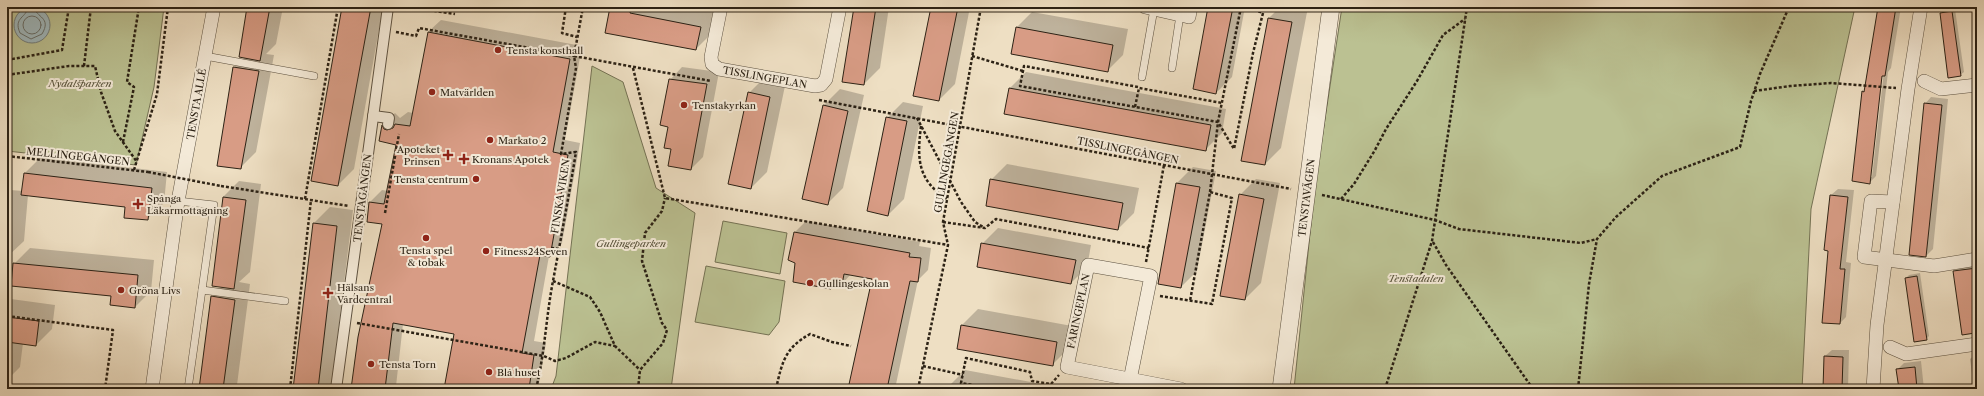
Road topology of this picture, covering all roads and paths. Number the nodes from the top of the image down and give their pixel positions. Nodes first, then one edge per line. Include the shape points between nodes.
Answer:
1 (68, 7) edge
2 (91, 7) edge
3 (139, 7) edge
4 (168, 7) edge
5 (214, 7) edge
6 (338, 7) edge
7 (388, 7) edge
8 (409, 7) edge
9 (566, 7) edge
10 (583, 7) edge
11 (721, 7) edge
12 (840, 7) edge
13 (981, 7) edge
14 (1191, 7) edge
15 (1241, 7) edge
16 (1246, 7) edge
17 (1331, 7) edge
18 (1467, 7) edge
19 (1789, 7) edge
20 (1921, 7) edge
21 (1970, 7) edge
22 (1150, 8) edge
23 (1971, 12) dead end
24 (456, 14) dead end
25 (1180, 15) junction
26 (1466, 19) junction
27 (384, 30) junction
28 (577, 37) junction
29 (205, 56) junction
30 (574, 56) junction
31 (972, 56) junction
32 (7, 60) edge
33 (84, 66) junction
34 (633, 68) dead end
35 (1172, 68) dead end
36 (1023, 71) junction
37 (7, 75) edge
38 (314, 76) dead end
39 (1142, 77) joint
40 (1924, 81) dead end
41 (1977, 86) edge
42 (1139, 88) junction
43 (1908, 89) junction
44 (1754, 91) junction
45 (1222, 102) junction
46 (1135, 107) junction
47 (373, 116) junction
48 (917, 117) dead end
49 (1218, 122) junction
50 (388, 124) dead end
51 (921, 126) junction
52 (960, 126) junction
53 (399, 134) dead end
54 (123, 142) junction
55 (7, 156) edge
56 (137, 162) junction
57 (1164, 165) junction
58 (134, 170) junction
59 (1212, 174) junction
60 (950, 183) junction
61 (1292, 189) dead end
62 (1210, 192) junction
63 (1319, 194) dead end
64 (665, 198) junction
65 (305, 199) junction
66 (947, 199) junction
67 (1341, 199) junction
68 (311, 200) junction
69 (178, 201) junction
70 (1893, 202) junction
71 (361, 208) junction
72 (385, 213) dead end
73 (1435, 220) junction
74 (943, 222) junction
75 (985, 228) junction
76 (1597, 239) junction
77 (1432, 241) junction
78 (948, 245) junction
79 (551, 248) dead end
80 (1149, 248) junction
81 (560, 249) junction
82 (1977, 259) edge
83 (1887, 260) junction
84 (1144, 274) junction
85 (553, 281) junction
86 (202, 290) junction
87 (1148, 294) junction
88 (285, 301) dead end
89 (1190, 301) junction
90 (7, 316) edge
91 (346, 322) junction
92 (1977, 344) edge
93 (615, 346) junction
94 (851, 346) dead end
95 (1890, 347) dead end
96 (544, 356) junction
97 (923, 366) junction
98 (1067, 367) junction
99 (640, 370) junction
100 (963, 375) junction
101 (1134, 383) edge
102 (1051, 384) junction
103 (105, 389) edge
104 (153, 389) edge
105 (188, 389) edge
106 (290, 389) edge
107 (336, 389) edge
108 (536, 389) edge
109 (638, 389) edge
110 (776, 389) edge
111 (918, 389) edge
112 (996, 389) edge
113 (1050, 389) edge
114 (1181, 389) edge
115 (1281, 389) edge
116 (1385, 389) edge
117 (1533, 389) edge
118 (1578, 389) edge
119 (1873, 389) edge

1 - 32 path via 62,50
2 - 33 path
3 - 54 path via 127,82 134,87
4 - 56 path via 157,94
5 - 29 street, TENSTA ALLÉ
6 - 65 path
7 - 27 street, TENSTAGÅNGEN
8 - 24 path
9 - 28 path via 562,33
10 - 28 path
11 - 12 street, TISSLINGEPLAN via 711,57 712,64 719,69 815,86 821,85 826,79
13 - 31 path, GULLINGEGÅNGEN
14 - 25 street via 1189,16
15 - 45 path
16 - 49 path via 1263,13 1234,149
17 - 115 street, TENSTAVÄGEN
18 - 26 path
19 - 44 path
20 - 43 street
21 - 23 path
22 - 25 street
22 - 39 lane
25 - 35 lane
26 - 67 path via 1443,35 1354,184
26 - 73 path
27 - 30 path via 416,36 419,28
27 - 47 street, TENSTAGÅNGEN
28 - 30 path
29 - 38 lane
29 - 69 street, TENSTA ALLÉ
30 - 81 path, FINSKA VIKEN via 576,68 561,154 576,152
31 - 36 path
31 - 52 path, GULLINGEGÅNGEN
33 - 37 path
33 - 54 path via 95,66 115,131
34 - 64 path
36 - 42 path via 1024,66
36 - 46 path via 1020,86
39 - 42 path
40 - 41 street via 1941,88
42 - 45 path
42 - 46 path
43 - 44 path via 1831,83
43 - 70 street
44 - 76 path via 1740,147 1662,176 1616,217
45 - 49 path
46 - 49 path
47 - 50 street via 389,118
47 - 71 street, TENSTAGÅNGEN
48 - 51 path
49 - 59 path
51 - 60 path
51 - 66 path via 919,164 936,192
52 - 57 path, TISSLINGEGÅNGEN
52 - 60 path, GULLINGEGÅNGEN
53 - 72 path
54 - 56 path
55 - 58 path, MELLINGEGÅNGEN
56 - 58 path
57 - 59 path, TISSLINGEGÅNGEN
57 - 80 path
58 - 65 path, MELLINGEGÅNGEN, bridge
59 - 61 path, TISSLINGEGÅNGEN
59 - 62 path
60 - 66 path, GULLINGEGÅNGEN
60 - 75 path via 975,222
62 - 89 path
62 - 89 path via 1232,198 1212,304
63 - 67 path
64 - 78 path
64 - 99 path via 662,211 646,233 642,261 662,323 667,330 662,343
65 - 68 path, MELLINGEGÅNGEN
66 - 74 path, GULLINGEGÅNGEN
67 - 73 path
68 - 71 path, MELLINGEGÅNGEN
68 - 106 path
69 - 86 lane via 214,206
69 - 104 street, TENSTA ALLÉ
70 - 83 street
70 - 83 street via 1871,201 1864,257
71 - 91 street, TENSTAGÅNGEN
73 - 76 path via 1459,229 1581,243
73 - 77 path
74 - 75 path
74 - 78 path, GULLINGEGÅNGEN
75 - 80 path via 996,219
76 - 118 path via 1589,284
77 - 116 path
77 - 117 path
78 - 97 path, GULLINGEGÅNGEN
79 - 81 path
80 - 84 path
81 - 85 path, FINSKA VIKEN
82 - 83 street via 1934,266
83 - 119 street
84 - 87 street via 1152,276
84 - 98 street, FARINGEPLAN via 1088,265
85 - 93 path via 590,297 600,312
85 - 96 path, FINSKA VIKEN
86 - 88 lane
86 - 105 lane
87 - 89 path
87 - 101 street
90 - 103 path via 112,330
91 - 96 path
91 - 107 street, TENSTAGÅNGEN
92 - 95 street via 1906,354
93 - 96 path via 595,342 566,358 555,361
93 - 99 path
94 - 110 path via 810,334 796,342 782,364
96 - 108 path, FINSKA VIKEN
97 - 100 path
97 - 111 path, GULLINGEGÅNGEN
98 - 101 street
98 - 102 path
99 - 109 path
100 - 102 path via 966,358 1030,372 1032,381
100 - 112 path via 962,383
101 - 114 street
102 - 113 path

